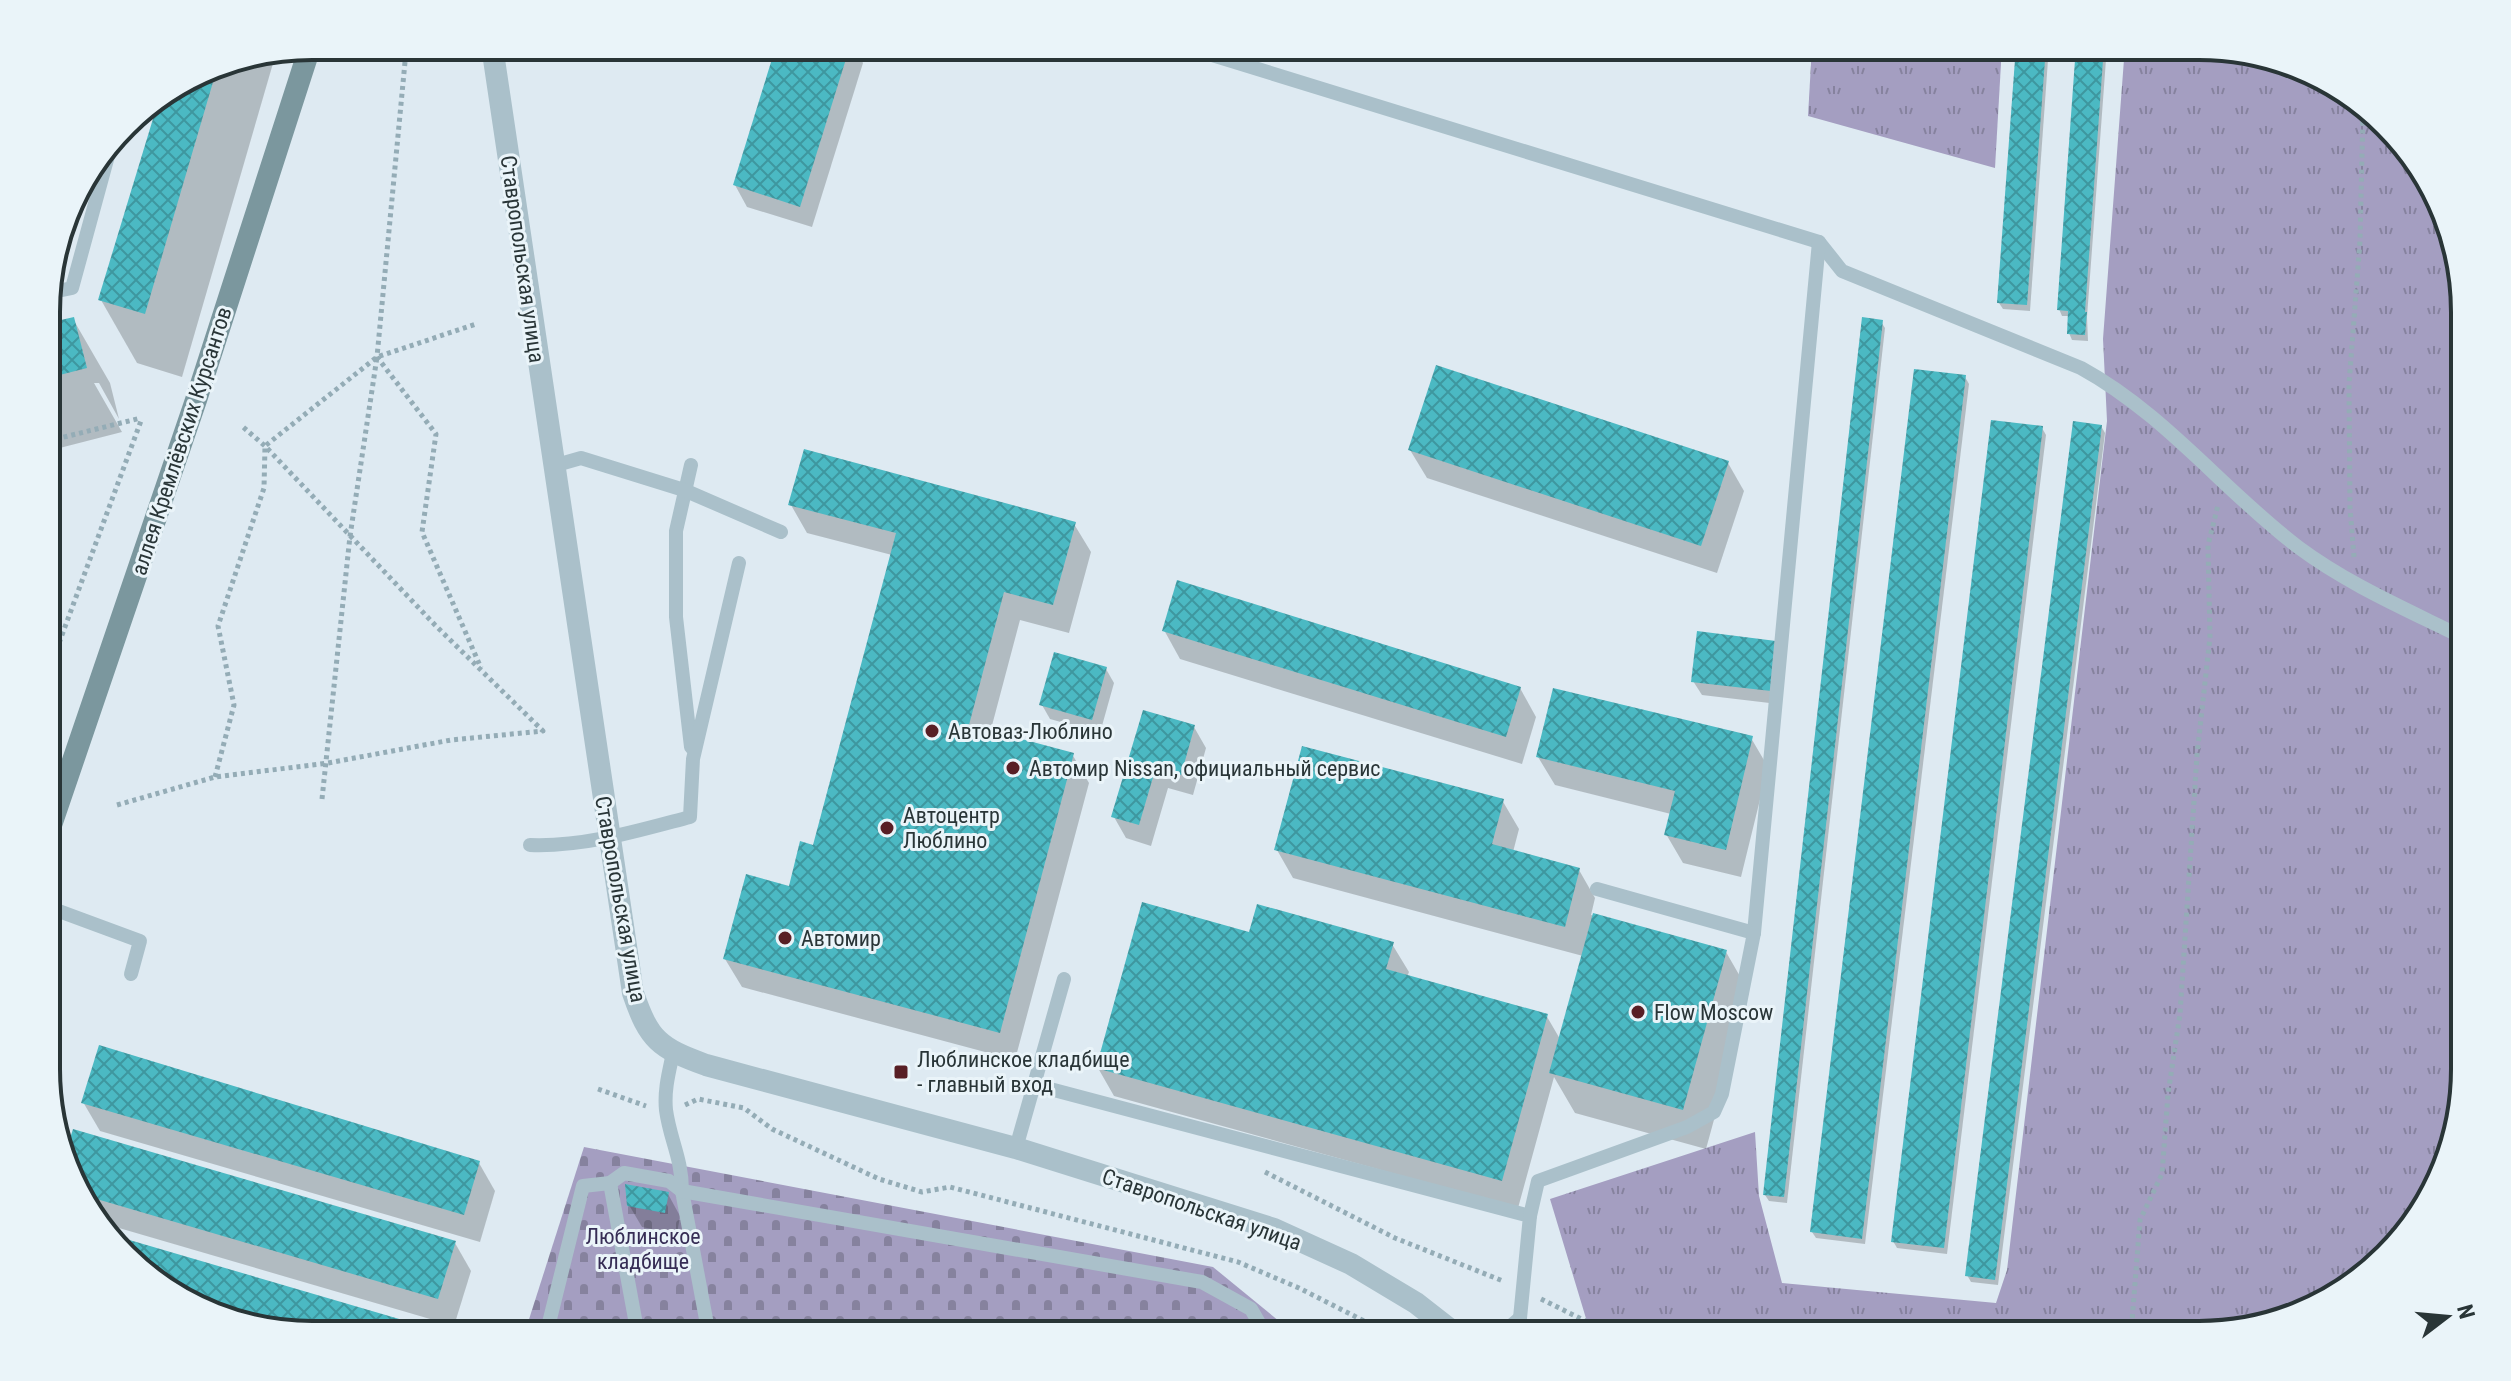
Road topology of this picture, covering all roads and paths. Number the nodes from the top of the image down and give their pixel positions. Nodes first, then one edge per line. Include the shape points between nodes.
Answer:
1 (305, 61) edge
2 (494, 61) edge
3 (1230, 61) edge
4 (405, 62) dead end
5 (2363, 121) edge
6 (104, 170) edge
7 (1819, 242) junction
8 (61, 290) edge
9 (476, 324) dead end
10 (377, 357) junction
11 (243, 427) dead end
12 (60, 438) edge
13 (265, 446) junction
14 (691, 465) dead end
15 (553, 466) junction
16 (2224, 481) junction
17 (684, 490) junction
18 (781, 532) dead end
19 (350, 536) junction
20 (739, 563) dead end
21 (2357, 585) junction
22 (2450, 631) edge
23 (60, 640) edge
24 (483, 673) junction
25 (693, 759) junction
26 (328, 763) junction
27 (215, 777) junction
28 (60, 799) edge
29 (322, 799) dead end
30 (117, 805) dead end
31 (610, 838) junction
32 (530, 845) dead end
33 (1597, 889) dead end
34 (60, 911) edge
35 (1754, 933) junction
36 (131, 974) dead end
37 (1064, 979) dead end
38 (673, 1053) junction
39 (1035, 1085) junction
40 (598, 1089) dead end
41 (667, 1113) junction
42 (1016, 1148) junction
43 (1263, 1171) dead end
44 (610, 1183) junction
45 (682, 1191) junction
46 (1530, 1216) junction
47 (1523, 1290) junction
48 (1520, 1318) joint
49 (1358, 1320) edge
50 (1438, 1320) edge
51 (1517, 1320) edge
52 (1584, 1320) edge
53 (2132, 1320) edge
54 (550, 1321) edge
55 (635, 1321) edge
56 (706, 1321) edge
57 (1258, 1321) edge

1 - 28 main road, аллея Кремлёвских Курсантов
2 - 15 street, Ставропольская улица
3 - 7 lane
4 - 10 path
5 - 21 path via 2349,384
6 - 8 lane via 72,288
7 - 16 lane via 1842,271 2104,381 2158,420
7 - 35 lane
9 - 10 path
10 - 13 path
10 - 19 path
10 - 24 path via 436,434 422,532
11 - 13 path
12 - 23 path via 142,418
13 - 19 path
13 - 27 path via 264,488 218,626 234,705
14 - 17 lane
15 - 17 lane via 581,458
15 - 31 street, Ставропольская улица
16 - 21 lane via 2298,547
16 - 53 path via 2208,545 2210,637 2180,1014 2162,1174 2140,1220
17 - 18 lane
17 - 25 lane via 676,531 676,617
19 - 24 path
19 - 26 path
20 - 25 lane
21 - 22 lane
24 - 26 path via 543,731 451,740
25 - 31 lane via 690,817
26 - 27 path
26 - 29 path
27 - 30 path
31 - 32 lane
31 - 38 street, Ставропольская улица via 633,993 644,1024
33 - 35 lane
34 - 36 lane via 140,941
35 - 46 lane via 1714,1112 1687,1127 1538,1181
37 - 39 lane
38 - 41 lane via 665,1092
38 - 42 street, Ставропольская улица
39 - 42 lane
39 - 46 lane
40 - 41 path
41 - 45 lane via 682,1168
41 - 49 path via 698,1099 744,1108 772,1129 879,1179 922,1192 950,1187 1238,1262
42 - 50 street, Ставропольская улица via 1274,1229 1351,1264
43 - 47 path via 1395,1238
44 - 45 lane via 624,1173 669,1181
44 - 54 lane via 583,1186
44 - 55 lane
45 - 56 lane
45 - 57 lane via 1202,1282 1251,1309
46 - 47 lane
47 - 48 lane
47 - 52 path
48 - 51 lane

